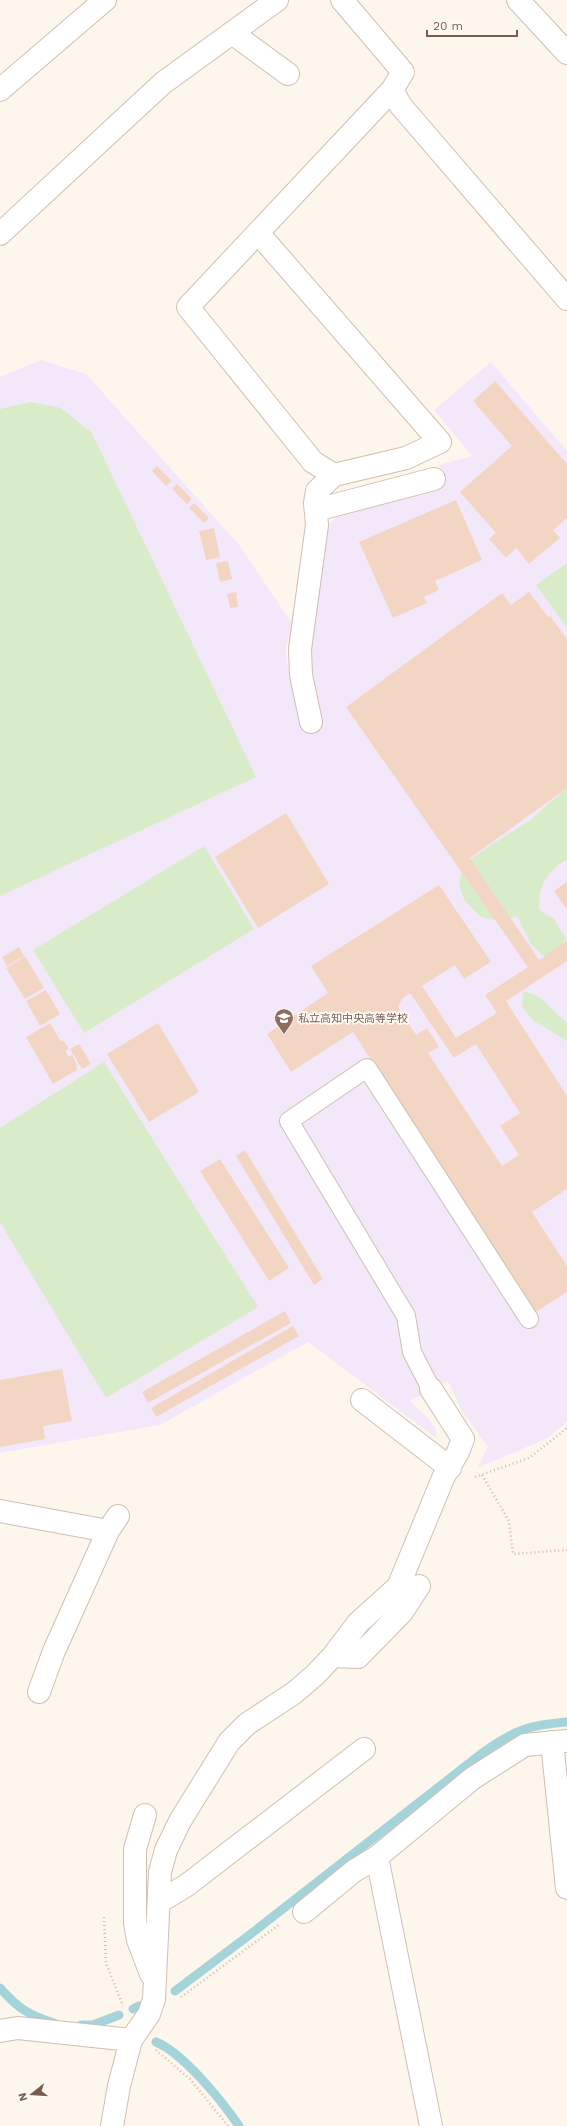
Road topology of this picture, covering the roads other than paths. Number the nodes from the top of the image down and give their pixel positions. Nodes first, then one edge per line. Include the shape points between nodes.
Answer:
1 (105, 0) edge
2 (277, 0) edge
3 (342, 0) edge
4 (518, 0) edge
5 (232, 33) junction
6 (565, 46) edge
7 (288, 74) dead end
8 (0, 90) edge
9 (392, 90) junction
10 (258, 233) junction
11 (0, 234) edge
12 (567, 299) edge
13 (334, 475) junction
14 (434, 479) dead end
15 (316, 510) junction
16 (311, 722) dead end
17 (529, 1319) dead end
18 (431, 1390) joint
19 (362, 1400) dead end
20 (450, 1468) junction
21 (0, 1511) edge
22 (419, 1586) dead end
23 (333, 1656) junction
24 (39, 1692) dead end
25 (559, 1741) edge
26 (364, 1748) dead end
27 (145, 1815) dead end
28 (377, 1857) junction
29 (567, 1888) edge
30 (159, 1902) junction
31 (304, 1912) road end
32 (155, 1983) junction
33 (0, 2031) edge
34 (131, 2040) junction
35 (112, 2126) edge
36 (431, 2126) edge

1 - 8 street
2 - 5 street
3 - 9 street via 403,72
4 - 6 street
5 - 7 street
5 - 11 street via 163,83
9 - 10 street
9 - 12 street via 401,106
10 - 13 street via 188,307 313,462
10 - 13 street via 440,442 406,458
13 - 15 street via 317,491
14 - 15 street
15 - 16 street via 317,525 300,649 301,675
17 - 18 lane via 367,1068 289,1121 406,1316 412,1352
18 - 20 street via 463,1440
19 - 20 street
20 - 23 street via 444,1476 398,1587 358,1623
21 - 24 street via 113,1523 54,1651
22 - 23 street via 402,1612 358,1657
23 - 30 street via 294,1693 247,1724 229,1742 180,1821 166,1850 160,1872
25 - 28 street via 525,1745 474,1778
25 - 29 street
26 - 30 street via 187,1885
27 - 32 street via 135,1849 135,1923 138,1940
28 - 31 street via 354,1871
28 - 36 street
30 - 32 street
32 - 34 street via 154,1999 149,2014
33 - 34 street via 18,2028
34 - 35 street via 118,2086

